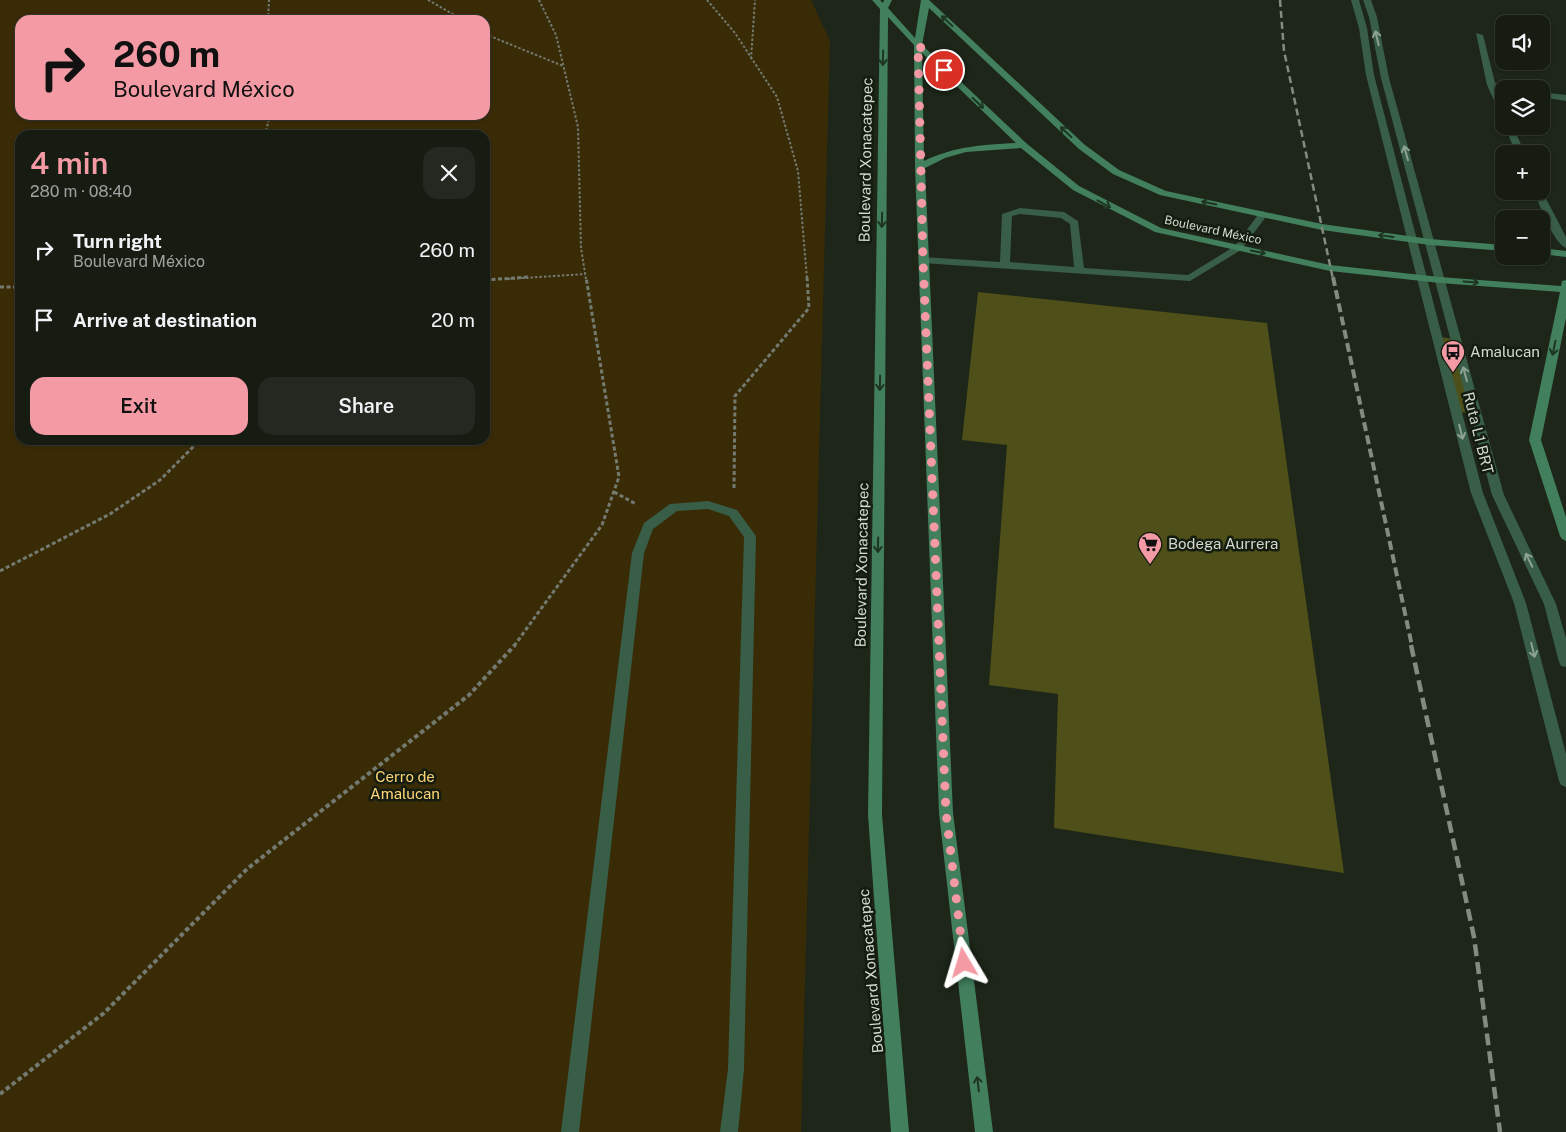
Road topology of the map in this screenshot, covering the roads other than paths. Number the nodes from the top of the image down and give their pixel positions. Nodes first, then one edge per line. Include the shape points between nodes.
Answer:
1 (926, 0) edge
2 (1354, 0) edge
3 (1367, 0) edge
4 (883, 3) edge
5 (1479, 34) dead end
6 (918, 45) junction
7 (1491, 84) junction
8 (1495, 85) edge
9 (1495, 93) edge
10 (1550, 95) edge
11 (1566, 98) edge
12 (1023, 145) junction
13 (920, 167) junction
14 (1542, 200) edge
15 (1263, 214) junction
16 (1412, 240) junction
17 (1430, 242) junction
18 (1566, 245) edge
19 (1495, 247) edge
20 (1238, 248) junction
21 (1550, 253) edge
22 (1566, 254) edge
23 (923, 260) junction
24 (1005, 265) junction
25 (1079, 270) junction
26 (1422, 278) junction
27 (1440, 280) junction
28 (1566, 287) edge
29 (1564, 314) edge
30 (1566, 536) edge
31 (1566, 662) edge
32 (1566, 781) edge
33 (570, 1132) edge
34 (728, 1132) edge
35 (900, 1132) edge
36 (984, 1132) edge

1 - 6 main road
15 -> 1 main road, Boulevard México via 1163,193 1116,172 1082,147
2 - 16 street, Ruta L1 BRT
17 -> 3 street, Ruta L1 BRT
4 - 6 main road, Boulevard México
4 -> 35 main road, Boulevard Xonacatepec via 875,816
5 - 7 street
6 -> 12 main road, Boulevard México
6 - 13 main road
7 - 8 street
7 - 9 street
10 - 11 street
12 - 13 main road via 965,148
12 -> 20 main road, Boulevard México via 1076,188 1117,211 1158,230
13 - 23 main road
14 - 18 street
16 -> 15 main road, Boulevard México via 1322,227
15 - 20 street
16 - 17 main road, Boulevard México
16 - 26 street, Ruta L1 BRT
17 - 19 main road, Boulevard México
17 - 27 street, Ruta L1 BRT
20 - 25 street via 1190,278
20 -> 26 main road, Boulevard México via 1330,268
21 - 22 main road
23 - 24 street
36 -> 23 main road via 946,813
24 - 25 street
24 - 25 street via 1007,214 1020,211 1064,215 1075,223
26 - 27 main road, Boulevard México
26 -> 32 street, Ruta L1 BRT via 1477,493 1520,603
27 -> 28 main road, Boulevard México
31 -> 27 street, Ruta L1 BRT via 1550,604 1498,495
28 - 29 main road
29 -> 30 main road via 1535,440
33 - 34 street via 638,554 648,526 674,507 708,505 732,514 750,536 736,1069

